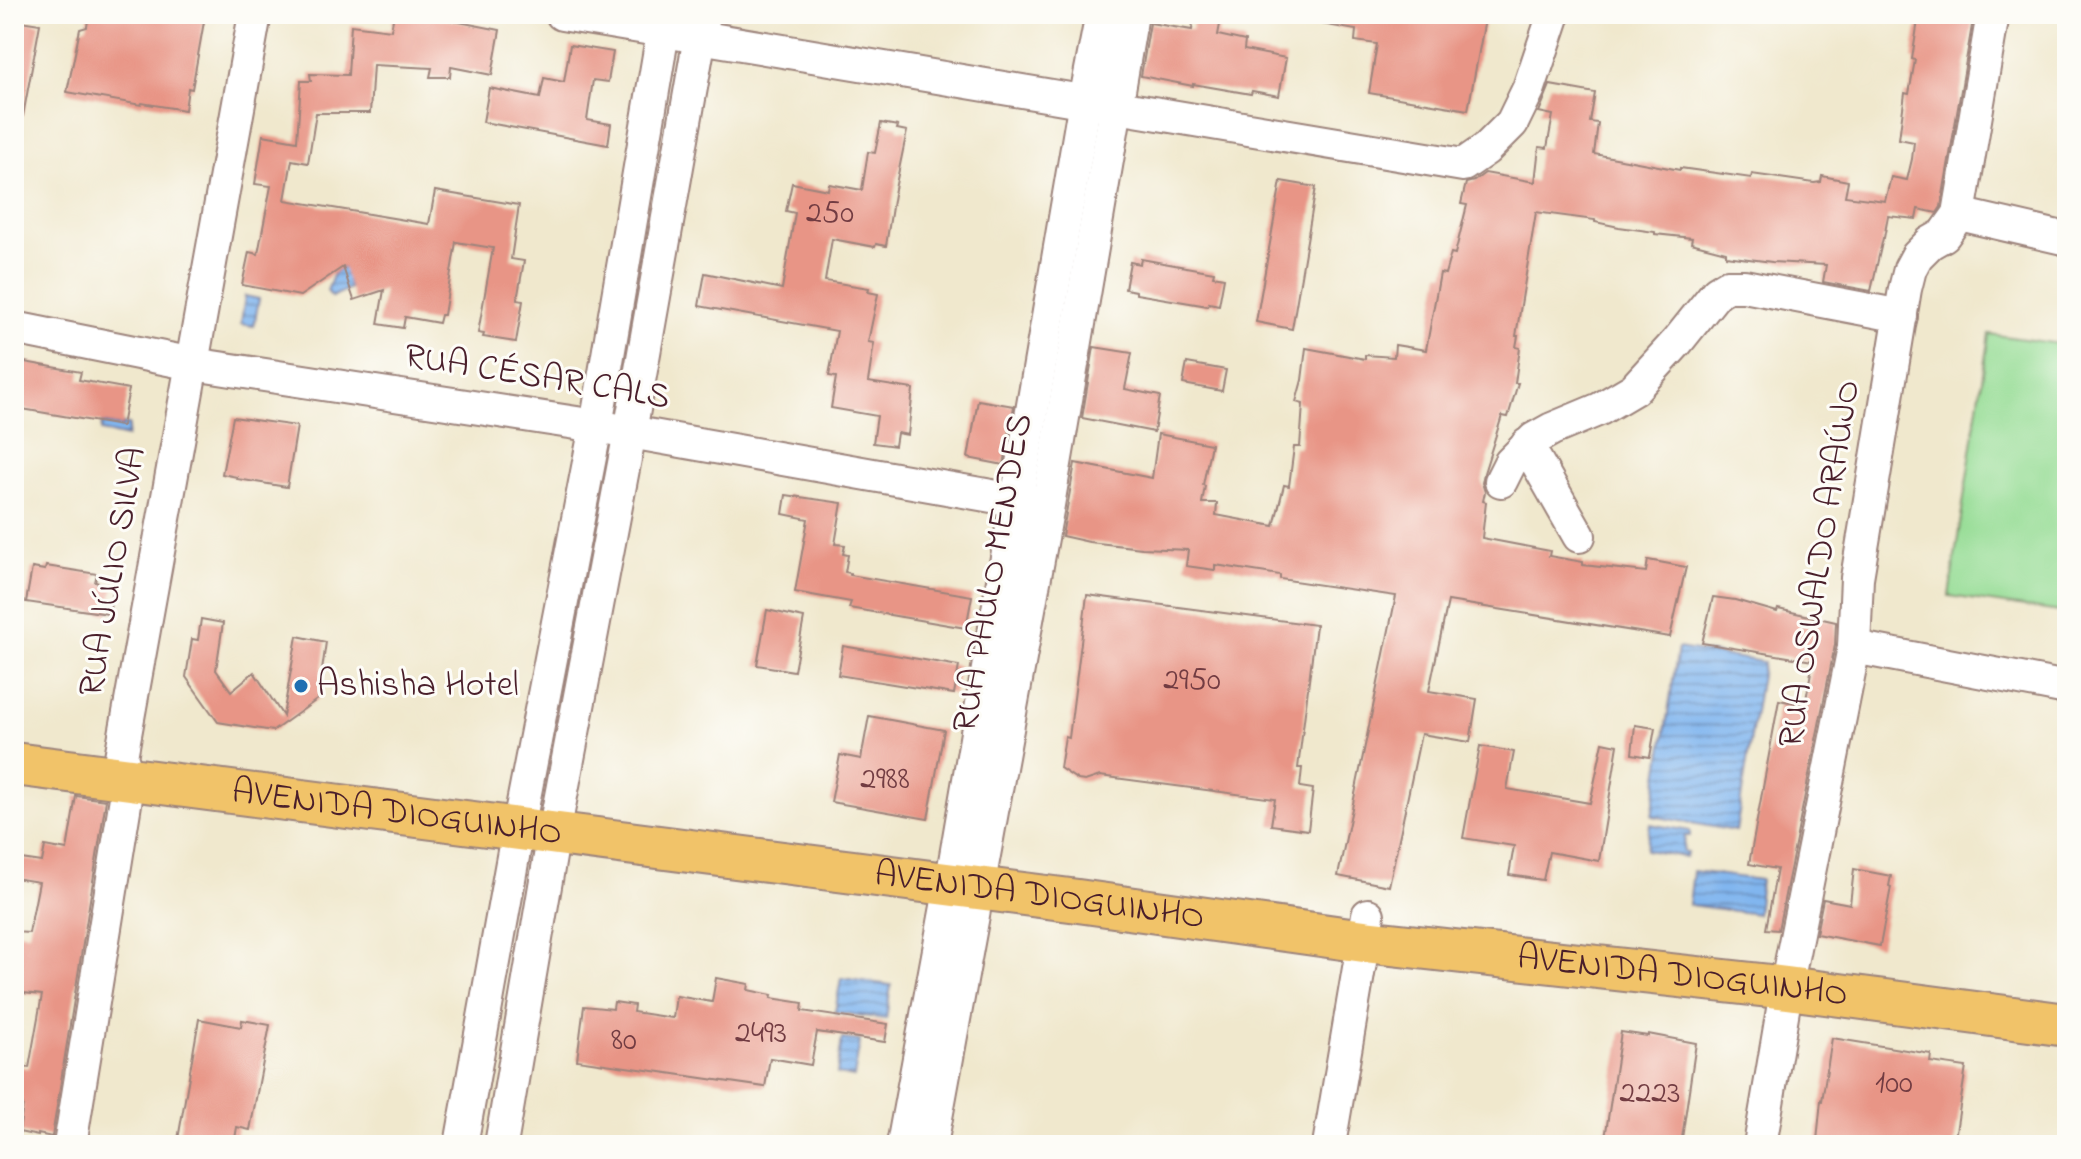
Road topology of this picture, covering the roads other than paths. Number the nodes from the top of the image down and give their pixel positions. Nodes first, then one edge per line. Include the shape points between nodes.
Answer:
1 (255, 14) edge
2 (562, 14) edge
3 (1102, 14) edge
4 (1132, 14) edge
5 (1554, 14) edge
6 (1993, 14) edge
7 (664, 23) edge
8 (702, 26) edge
9 (1085, 101) junction
10 (1117, 106) junction
11 (1959, 214) junction
12 (2067, 239) edge
13 (1901, 316) junction
14 (14, 328) edge
15 (193, 364) junction
16 (596, 426) junction
17 (630, 432) junction
18 (1527, 445) junction
19 (1501, 481) dead end
20 (1032, 503) junction
21 (1579, 536) dead end
22 (1854, 647) junction
23 (2067, 688) edge
24 (14, 742) edge
25 (14, 764) edge
26 (125, 768) junction
27 (538, 820) junction
28 (966, 876) junction
29 (1366, 928) junction
30 (1788, 978) junction
31 (2067, 1003) edge
32 (2067, 1025) edge
33 (70, 1145) edge
34 (461, 1145) edge
35 (501, 1145) edge
36 (903, 1145) edge
37 (931, 1145) edge
38 (1329, 1145) edge
39 (1760, 1145) edge

1 - 15 street, RUA JÚLIO SILVA
2 - 7 street
3 - 9 street, RUA PAULO MENDES
4 - 10 street, RUA PAULO MENDES
5 - 10 street via 1512,123 1463,165
6 - 11 street
7 - 8 street
7 - 16 street
8 - 9 street
8 - 17 street
9 - 10 street
9 - 20 street, RUA PAULO MENDES
10 - 20 street, RUA PAULO MENDES
11 - 12 street
11 - 13 street, RUA OSWALDO ARAÚJO via 1944,235 1917,256
13 - 18 street via 1727,286 1634,389
13 - 22 street, RUA OSWALDO ARAÚJO via 1857,578
14 - 15 street, RUA CÉSAR CALS
15 - 16 street, RUA CÉSAR CALS
15 - 26 street, RUA JÚLIO SILVA
16 - 17 street, RUA CÉSAR CALS
16 - 27 street
17 - 20 street, RUA CÉSAR CALS
17 - 27 street
18 - 19 street
18 - 21 street
20 - 28 street, RUA PAULO MENDES
22 - 23 street
22 - 30 street, RUA OSWALDO ARAÚJO
24 - 26 main road, AVENIDA DIOGUINHO
25 - 26 main road, AVENIDA DIOGUINHO
26 - 27 main road, AVENIDA DIOGUINHO
26 - 33 street, RUA JÚLIO SILVA
27 - 28 main road, AVENIDA DIOGUINHO
27 - 34 street
27 - 35 street
28 - 29 main road, AVENIDA DIOGUINHO
28 - 36 street, RUA PAULO MENDES
28 - 37 street, RUA PAULO MENDES
29 - 30 main road, AVENIDA DIOGUINHO
29 - 38 street
30 - 31 main road, AVENIDA DIOGUINHO
30 - 32 main road, AVENIDA DIOGUINHO
30 - 39 street, RUA OSWALDO ARAÚJO

